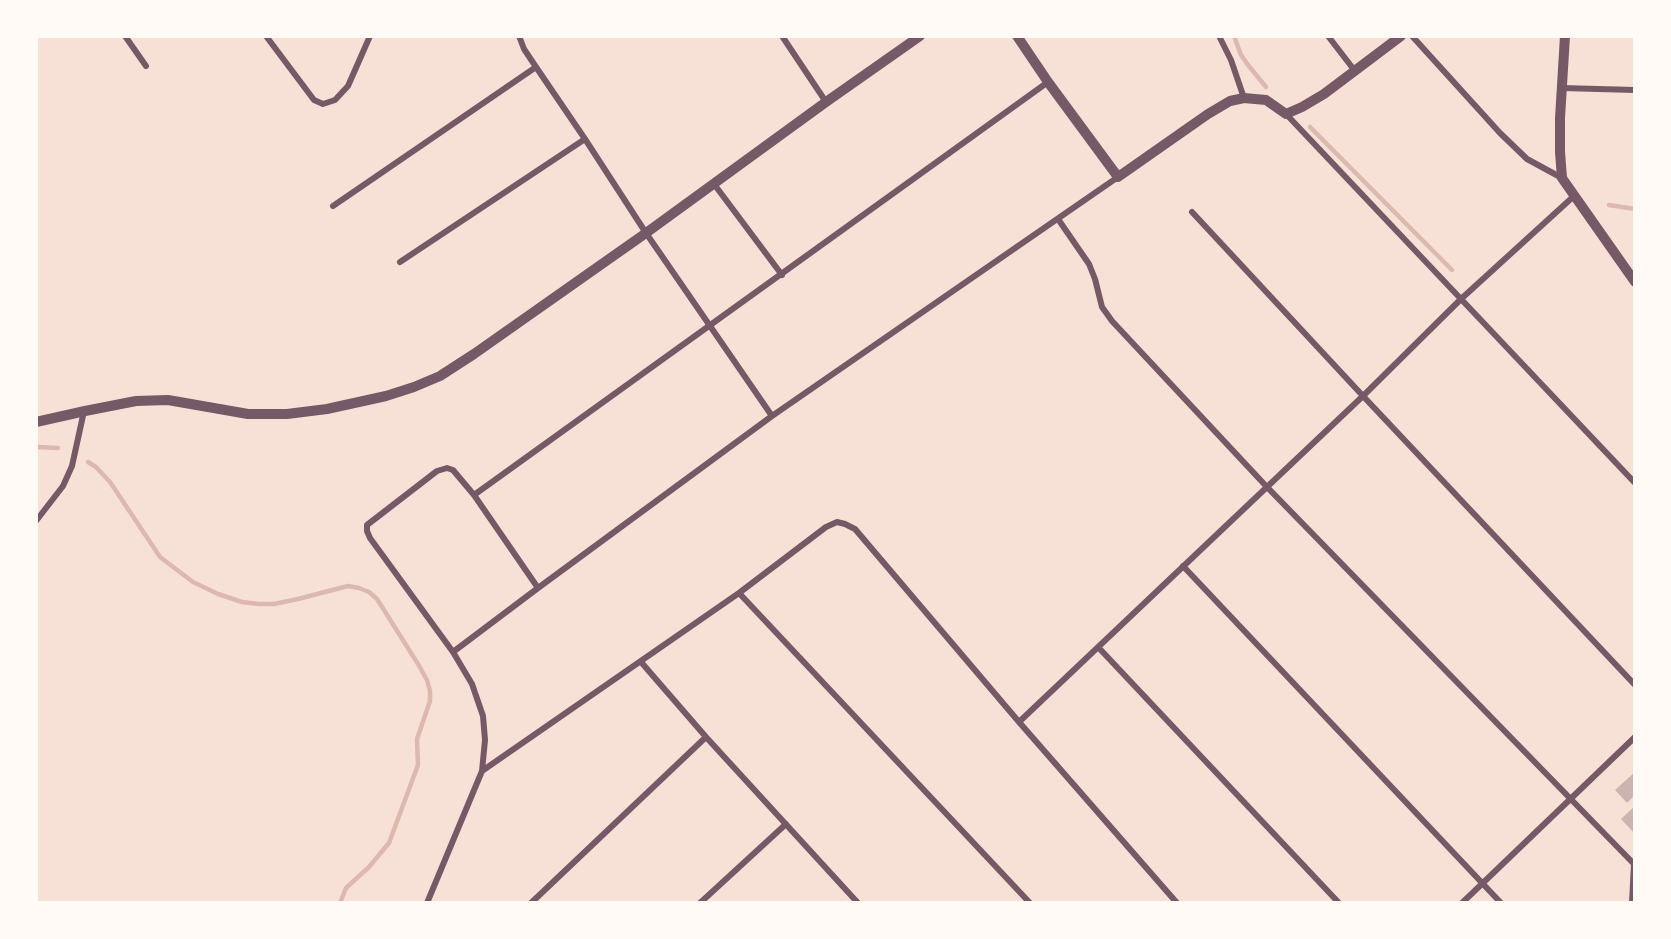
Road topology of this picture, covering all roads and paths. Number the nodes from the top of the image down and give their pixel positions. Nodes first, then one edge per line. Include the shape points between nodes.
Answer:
1 (125, 36) edge
2 (266, 36) edge
3 (370, 36) edge
4 (519, 36) edge
5 (782, 36) edge
6 (920, 36) edge
7 (1017, 36) edge
8 (1218, 36) edge
9 (1328, 36) edge
10 (1401, 36) edge
11 (1412, 36) edge
12 (1565, 36) edge
13 (147, 66) dead end
14 (536, 68) junction
15 (1355, 71) junction
16 (1047, 82) junction
17 (1562, 88) junction
18 (1635, 90) edge
19 (1244, 98) junction
20 (826, 102) junction
21 (1287, 114) junction
22 (585, 139) junction
23 (1118, 177) junction
24 (1562, 178) junction
25 (714, 184) junction
26 (1574, 196) junction
27 (333, 206) dead end
28 (1192, 212) dead end
29 (1058, 219) junction
30 (646, 233) junction
31 (400, 262) dead end
32 (782, 274) junction
33 (1635, 282) edge
34 (1461, 299) junction
35 (711, 325) junction
36 (1363, 396) junction
37 (85, 411) junction
38 (772, 416) junction
39 (36, 422) edge
40 (1635, 483) edge
41 (1266, 486) junction
42 (474, 495) junction
43 (36, 521) edge
44 (1183, 566) junction
45 (538, 588) junction
46 (739, 593) junction
47 (1098, 647) junction
48 (453, 652) junction
49 (641, 662) junction
50 (1635, 685) edge
51 (1019, 722) junction
52 (706, 737) junction
53 (1635, 737) edge
54 (482, 771) junction
55 (1569, 799) junction
56 (786, 824) junction
57 (1635, 865) edge
58 (1482, 884) junction
59 (427, 903) edge
60 (531, 903) edge
61 (700, 903) edge
62 (858, 903) edge
63 (1030, 903) edge
64 (1178, 903) edge
65 (1339, 903) edge
66 (1462, 903) edge
67 (1501, 903) edge
68 (1632, 903) edge

1 - 13 street
2 - 3 street via 314,100 323,104 335,100 348,86
4 - 14 street
5 - 20 street
6 - 20 street
7 - 16 street
8 - 19 street
9 - 15 street
10 - 15 street
11 - 24 street via 1527,159
12 - 17 street
14 - 22 street
14 - 27 street
15 - 21 street
16 - 23 street
16 - 32 street
17 - 18 street
17 - 24 street
19 - 21 street via 1266,100
19 - 23 street via 1218,107
20 - 25 street
21 - 34 street
22 - 30 street
22 - 31 street
23 - 29 street
24 - 26 street
25 - 30 street
25 - 32 street
26 - 33 street
26 - 34 street
28 - 36 street
29 - 38 street
29 - 41 street via 1089,264 1102,307 1112,321
30 - 35 street
30 - 37 street via 440,376 386,396 287,414 248,414 168,400 136,401
32 - 35 street
34 - 36 street
34 - 40 street
35 - 38 street
35 - 42 street
36 - 41 street
36 - 50 street
37 - 39 street
37 - 43 street via 72,466 63,486
38 - 45 street
41 - 44 street
41 - 55 street
42 - 45 street
42 - 48 street via 447,468 437,471 367,525 370,538
44 - 47 street
44 - 58 street
45 - 48 street
46 - 49 street
46 - 51 street via 826,527 837,522 855,529
46 - 63 street
47 - 51 street
47 - 65 street
48 - 54 street via 472,684 483,716 486,740
49 - 52 street
49 - 54 street
51 - 64 street
52 - 56 street
52 - 60 street
53 - 55 street
54 - 59 street
55 - 57 street
55 - 58 street
56 - 61 street
56 - 62 street
57 - 68 street
58 - 66 street
58 - 67 street

